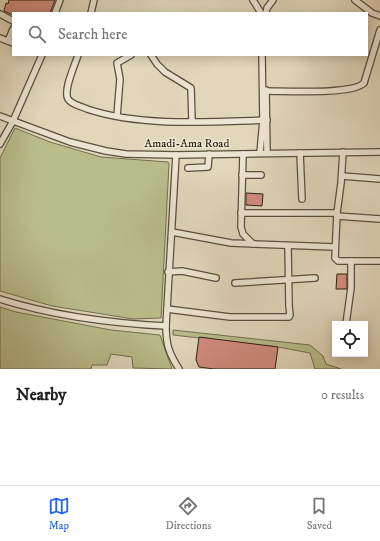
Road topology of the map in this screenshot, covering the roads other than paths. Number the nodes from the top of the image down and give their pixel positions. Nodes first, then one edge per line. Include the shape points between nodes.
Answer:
1 (60, 0) edge
2 (94, 0) edge
3 (253, 0) edge
4 (273, 0) edge
5 (355, 0) edge
6 (55, 12) edge
7 (91, 12) edge
8 (260, 12) edge
9 (266, 12) edge
10 (0, 14) edge
11 (380, 16) edge
12 (12, 20) edge
13 (380, 30) edge
14 (0, 38) edge
15 (10, 42) edge
16 (42, 56) edge
17 (78, 56) edge
18 (130, 56) edge
19 (152, 56) edge
20 (262, 56) edge
21 (266, 56) edge
22 (266, 91) junction
23 (0, 116) edge
24 (117, 116) junction
25 (265, 120) junction
26 (13, 121) junction
27 (192, 121) junction
28 (0, 144) edge
29 (343, 152) junction
30 (380, 152) edge
31 (263, 153) junction
32 (300, 153) junction
33 (209, 154) junction
34 (243, 154) junction
35 (176, 155) junction
36 (188, 168) dead end
37 (242, 175) junction
38 (260, 175) dead end
39 (342, 176) junction
40 (380, 179) edge
41 (302, 199) dead end
42 (241, 213) junction
43 (337, 214) junction
44 (380, 219) edge
45 (172, 232) junction
46 (254, 244) junction
47 (288, 246) junction
48 (335, 247) junction
49 (351, 261) junction
50 (380, 261) edge
51 (168, 272) junction
52 (216, 278) dead end
53 (315, 278) dead end
54 (289, 280) junction
55 (235, 283) dead end
56 (0, 299) edge
57 (167, 309) junction
58 (346, 321) edge
59 (166, 326) junction
60 (179, 369) edge

1 - 6 street
2 - 7 street
3 - 8 street
4 - 9 street
5 - 11 street
10 - 12 street
13 - 22 street via 362,86 328,91
14 - 15 street
16 - 26 street
17 - 24 street via 67,97 85,108
18 - 24 street via 117,63 120,79
19 - 27 street via 165,72 191,88
20 - 25 street
21 - 22 street
22 - 25 street
23 - 26 street, Amadi-Ama Road
24 - 27 street
25 - 27 street
25 - 31 street
26 - 28 street
26 - 35 street, Amadi-Ama Road via 70,142 106,151
29 - 30 street, Amadi-Ama Road
29 - 32 street, Amadi-Ama Road
29 - 39 street
31 - 32 street, Amadi-Ama Road
31 - 34 street, Amadi-Ama Road
32 - 41 street
33 - 34 street, Amadi-Ama Road
33 - 35 street, Amadi-Ama Road
33 - 36 street via 208,167
34 - 37 street
35 - 45 street
37 - 38 street
37 - 42 street
39 - 40 street
39 - 43 street
42 - 43 street
42 - 46 street via 242,231
43 - 44 street
43 - 48 street
45 - 46 street via 231,243
45 - 51 street
46 - 47 street
47 - 48 street
47 - 54 street
48 - 49 street via 336,260
49 - 50 street
49 - 58 street
51 - 52 street via 182,271
51 - 57 street
53 - 54 street
54 - 55 street
54 - 57 street via 289,317 218,317
56 - 59 street via 73,317
57 - 59 street
59 - 60 street via 168,348

